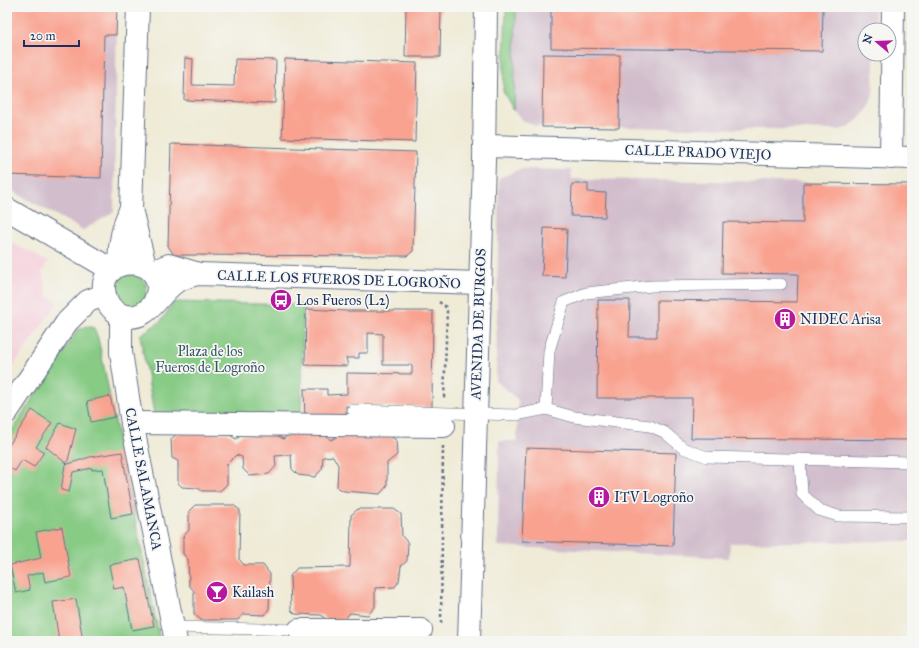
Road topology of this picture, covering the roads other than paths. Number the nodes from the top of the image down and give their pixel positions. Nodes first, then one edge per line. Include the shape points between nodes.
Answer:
1 (138, 7) edge
2 (486, 7) edge
3 (893, 7) edge
4 (484, 146) junction
5 (891, 158) junction
6 (912, 158) edge
7 (7, 209) edge
8 (131, 209) junction
9 (148, 269) junction
10 (199, 274) junction
11 (480, 283) junction
12 (781, 284) dead end
13 (113, 291) junction
14 (153, 305) junction
15 (546, 409) junction
16 (353, 410) dead end
17 (7, 412) edge
18 (476, 413) junction
19 (444, 419) junction
20 (132, 423) junction
21 (800, 459) junction
22 (912, 462) edge
23 (912, 517) edge
24 (421, 630) road end
25 (175, 634) edge
26 (291, 634) edge
27 (469, 641) edge

1 - 8 street
2 - 4 street, AVENIDA DE BURGOS
3 - 5 street
4 - 5 street, CALLE PRADO VIEJO
4 - 11 street, AVENIDA DE BURGOS
5 - 6 street, CALLE PRADO VIEJO
7 - 13 street via 68,245
8 - 9 street
8 - 13 street, CALLE SALAMANCA via 125,221 119,246
9 - 10 street, CALLE LOS FUEROS DE LOGROÑO via 169,265
9 - 13 street via 136,263 128,263
9 - 14 street via 158,289
10 - 11 street, CALLE LOS FUEROS DE LOGROÑO
10 - 14 street, CALLE LOS FUEROS DE LOGROÑO via 175,283
11 - 18 street, AVENIDA DE BURGOS
12 - 15 lane via 652,286 586,293 564,302 549,351
13 - 14 street via 130,317 147,312
13 - 17 street via 90,313 67,322
13 - 20 street, CALLE SALAMANCA
15 - 18 lane via 516,415
15 - 21 lane via 574,417 650,426 664,432 684,448 707,457
16 - 19 lane
18 - 19 lane
18 - 27 street, AVENIDA DE BURGOS
19 - 20 street
20 - 25 street, CALLE SALAMANCA
21 - 22 lane
21 - 23 lane via 802,494 819,510 838,516
24 - 26 street
25 - 26 lane

